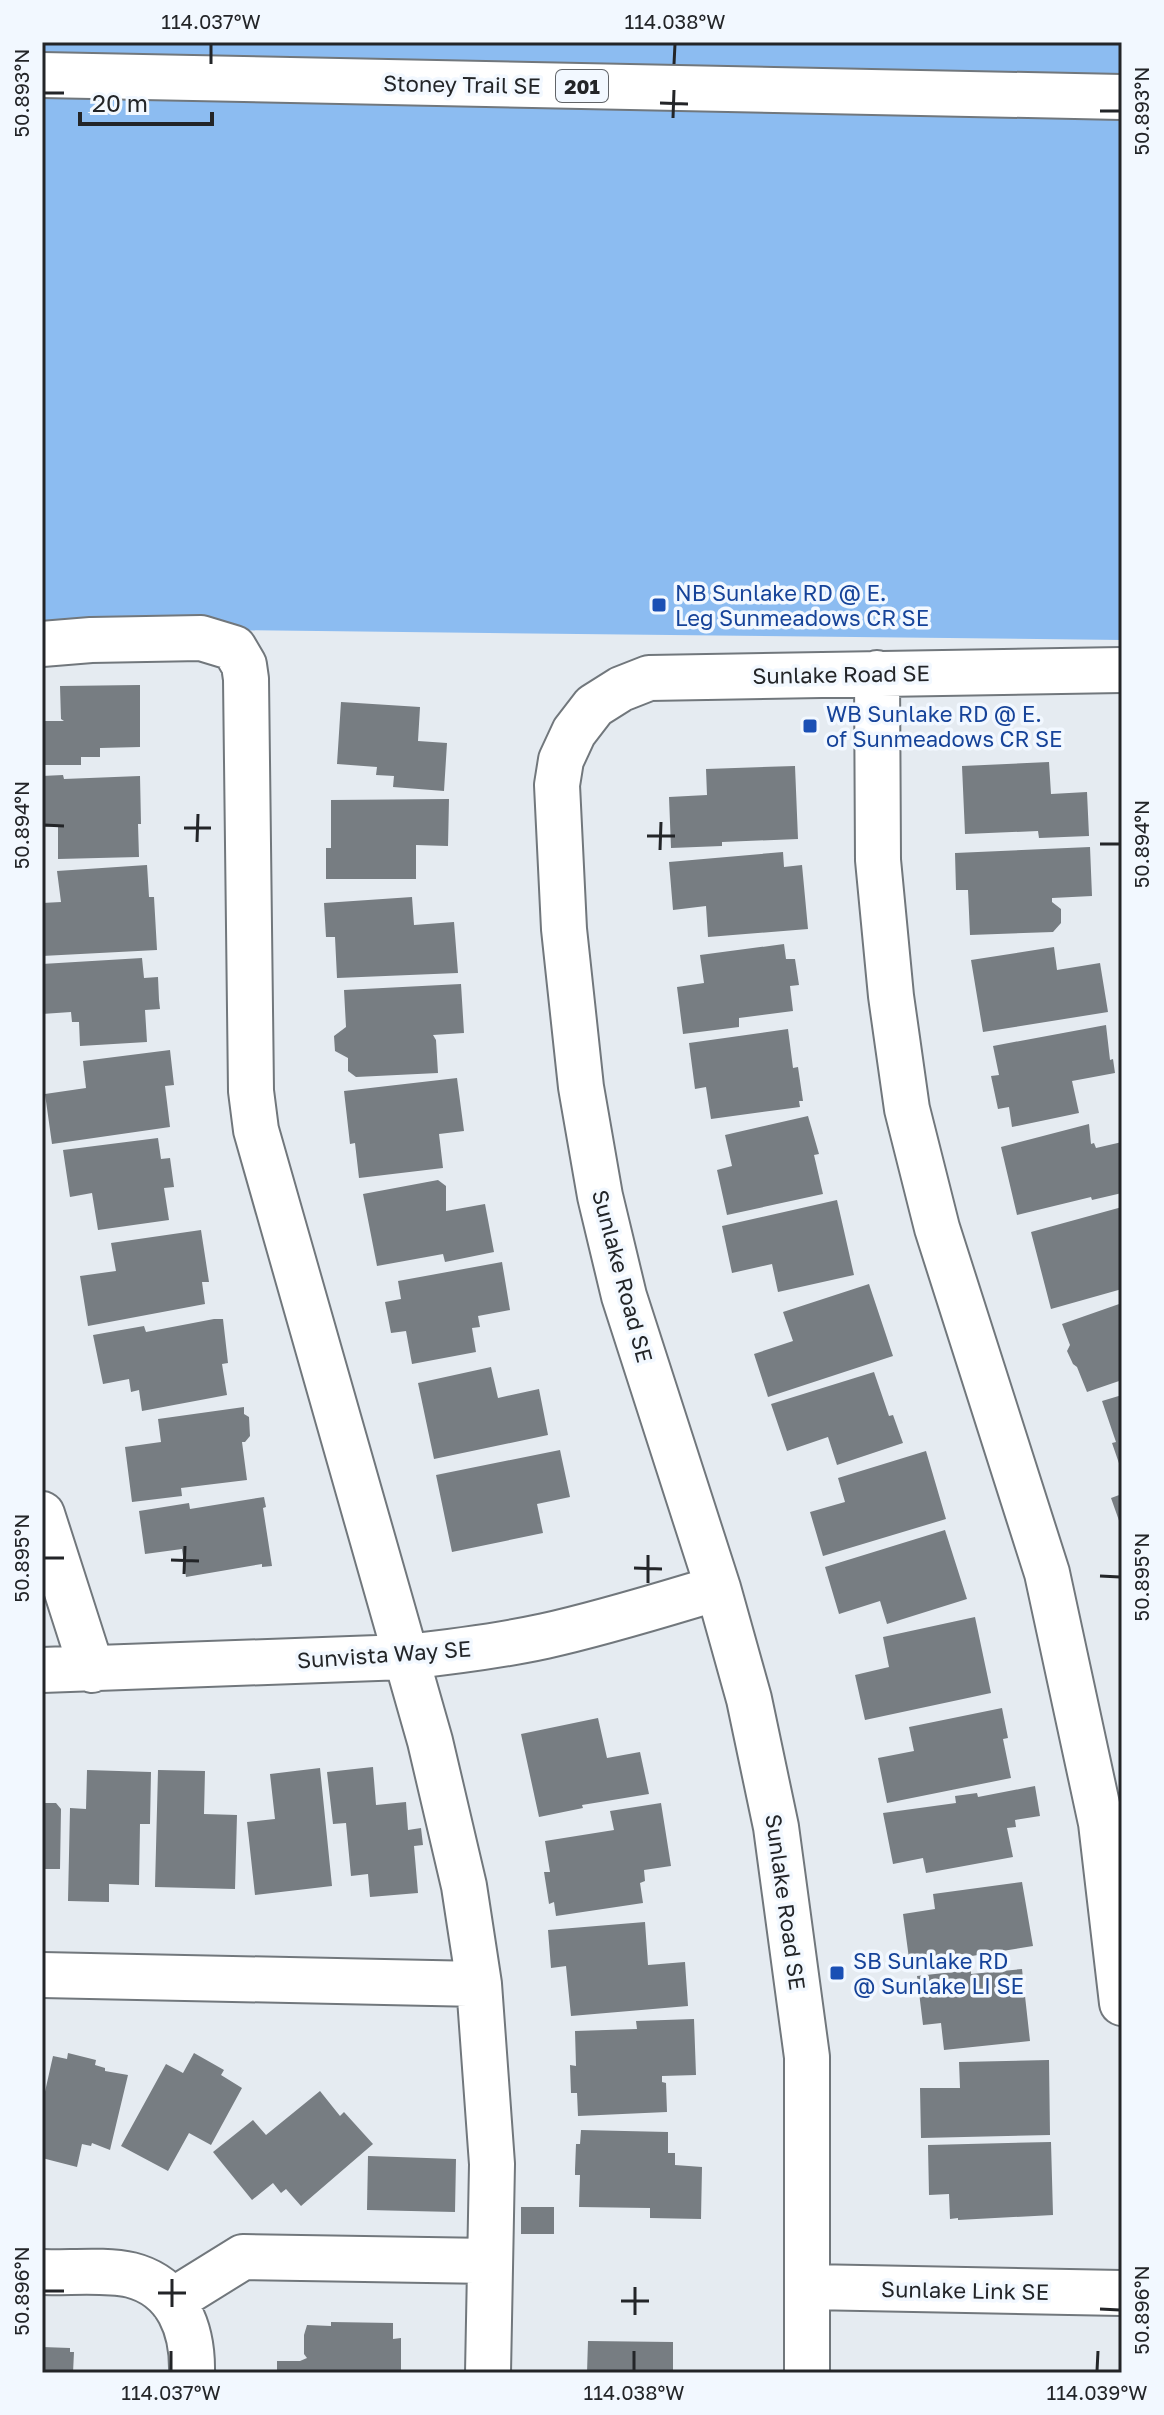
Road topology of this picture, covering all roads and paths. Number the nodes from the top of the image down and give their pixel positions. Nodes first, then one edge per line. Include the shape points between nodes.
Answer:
1 (42, 75) edge
2 (1122, 97) edge
3 (42, 644) edge
4 (1122, 670) edge
5 (877, 673) junction
6 (42, 1514) edge
7 (718, 1588) junction
8 (405, 1657) junction
9 (42, 1670) edge
10 (92, 1670) junction
11 (42, 1975) edge
12 (479, 1984) junction
13 (1122, 1997) edge
14 (1122, 2003) edge
15 (490, 2261) junction
16 (42, 2272) edge
17 (809, 2287) junction
18 (1122, 2293) edge
19 (172, 2301) junction
20 (192, 2373) edge
21 (488, 2373) edge
22 (807, 2373) edge

1 - 2 main road, Stoney Trail SE / 201
3 - 8 main road via 201,638 234,648 244,665 256,1130
4 - 5 main road, Sunlake Road SE
5 - 7 main road, Sunlake Road SE via 649,678 594,706 561,760 557,785 564,929 581,1087 600,1196 624,1296
5 - 13 main road via 878,860 907,1109 937,1228 1047,1573 1101,1823
6 - 10 main road
7 - 8 main road, Sunvista Way SE via 544,1636
7 - 17 main road, Sunlake Road SE via 755,1728 791,1927 807,2057
8 - 10 main road, Sunvista Way SE
8 - 12 main road via 464,1886
9 - 10 main road, Sunvista Way SE
11 - 12 main road
12 - 15 main road via 492,2164
13 - 14 main road
15 - 19 main road via 243,2257
15 - 21 main road
16 - 19 main road via 130,2275 151,2283
17 - 18 main road, Sunlake Link SE
17 - 22 main road, Sunlake Road SE
19 - 20 main road via 188,2328

